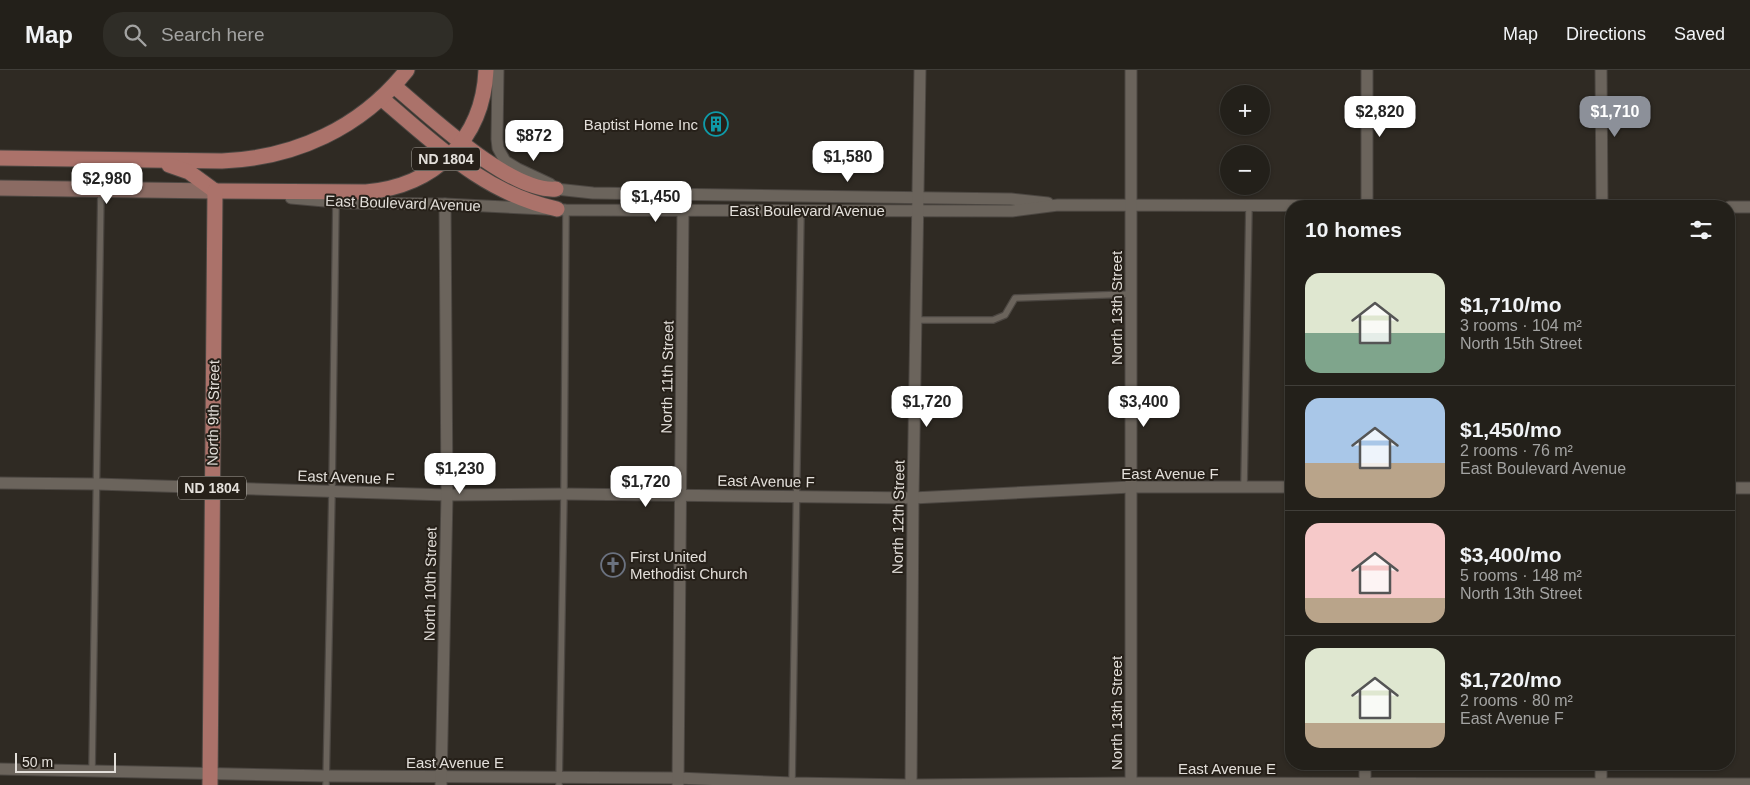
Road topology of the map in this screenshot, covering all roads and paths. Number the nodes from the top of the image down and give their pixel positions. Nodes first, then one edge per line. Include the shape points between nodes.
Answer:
1 (407, 70) edge
2 (486, 70) edge
3 (498, 70) edge
4 (920, 70) edge
5 (1131, 70) edge
6 (1367, 70) edge
7 (1601, 70) edge
8 (394, 86) junction
9 (381, 98) junction
10 (462, 142) junction
11 (450, 156) junction
12 (0, 158) edge
13 (146, 160) junction
14 (0, 188) edge
15 (101, 189) junction
16 (556, 189) junction
17 (215, 191) junction
18 (336, 197) junction
19 (918, 197) junction
20 (1367, 200) edge
21 (1602, 200) edge
22 (445, 204) junction
23 (1058, 205) junction
24 (1131, 205) junction
25 (1249, 205) junction
26 (1285, 205) edge
27 (1735, 207) edge
28 (1750, 207) edge
29 (562, 210) junction
30 (684, 210) junction
31 (801, 210) junction
32 (918, 210) junction
33 (1131, 294) junction
34 (916, 320) junction
35 (0, 483) edge
36 (96, 484) junction
37 (212, 487) junction
38 (1131, 487) junction
39 (1244, 487) junction
40 (1285, 487) edge
41 (1735, 488) edge
42 (1750, 488) edge
43 (332, 491) junction
44 (564, 494) junction
45 (447, 495) junction
46 (680, 495) junction
47 (797, 496) junction
48 (913, 498) junction
49 (0, 769) edge
50 (1365, 770) edge
51 (1601, 770) edge
52 (92, 771) junction
53 (210, 779) edge
54 (326, 781) edge
55 (441, 781) edge
56 (559, 781) edge
57 (678, 782) edge
58 (792, 784) edge
59 (1131, 784) edge
60 (1365, 784) edge
61 (1601, 784) edge
62 (1750, 784) edge
63 (911, 785) edge

1 - 8 main road
2 - 10 main road, ND 1804 via 478,112
3 - 16 street, East Boulevard Avenue via 497,139 501,155 511,165
4 - 19 street, North 12th Street
5 - 24 street, North 13th Street
6 - 20 street
7 - 21 street
8 - 9 main road
8 - 10 main road
9 - 11 main road
9 - 13 main road via 340,129 285,152 240,160
10 - 11 main road, ND 1804
10 - 16 main road via 520,180 540,188
11 - 18 main road, East Boulevard Avenue / ND 1804 via 430,172 402,186
11 - 29 main road via 504,192
12 - 13 main road
13 - 17 main road via 185,171
14 - 15 main road, East Boulevard Avenue / ND 1804
15 - 17 main road, East Boulevard Avenue / ND 1804
15 - 36 lane
16 - 19 street, East Boulevard Avenue via 593,193
17 - 18 main road, East Boulevard Avenue / ND 1804
17 - 37 main road, North 9th Street / ND 1804
18 - 22 street, East Boulevard Avenue
18 - 43 lane
19 - 23 street, East Boulevard Avenue via 1011,199
19 - 32 street, North 12th Street
22 - 29 street, East Boulevard Avenue
22 - 45 street, North 10th Street
23 - 24 street, East Boulevard Avenue
23 - 32 street, East Boulevard Avenue via 1012,210
24 - 25 street, East Boulevard Avenue
24 - 33 street, North 13th Street
25 - 26 street, East Boulevard Avenue
25 - 39 lane
27 - 28 street
29 - 30 street, East Boulevard Avenue
29 - 44 lane
30 - 31 street, East Boulevard Avenue
30 - 46 street, North 11th Street
31 - 32 street, East Boulevard Avenue
31 - 47 lane
32 - 34 street, North 12th Street
33 - 34 lane via 1015,298 1005,314 993,320
33 - 38 street, North 13th Street
34 - 48 street, North 12th Street
35 - 36 street, East Avenue F
36 - 37 street, East Avenue F
36 - 52 lane
37 - 43 street, East Avenue F
37 - 53 main road, North 9th Street / ND 1804
38 - 39 street, East Avenue F
38 - 48 street, East Avenue F
38 - 59 street, North 13th Street
39 - 40 street, East Avenue F
41 - 42 street
43 - 45 street, East Avenue F
43 - 54 lane
44 - 45 street, East Avenue F
44 - 46 street, East Avenue F
44 - 56 lane
45 - 55 street, North 10th Street
46 - 47 street, East Avenue F
46 - 57 street, North 11th Street
47 - 48 street, East Avenue F
47 - 58 lane
48 - 63 street, North 12th Street
49 - 52 street, East Avenue E
50 - 60 street
51 - 61 street
52 - 53 street, East Avenue E
53 - 54 street, East Avenue E
54 - 55 street, East Avenue E
55 - 56 street, East Avenue E
56 - 57 street, East Avenue E
57 - 58 street, East Avenue E
58 - 63 street, East Avenue E
59 - 60 street, East Avenue E
59 - 63 street, East Avenue E
60 - 61 street, East Avenue E
61 - 62 street, East Avenue E

